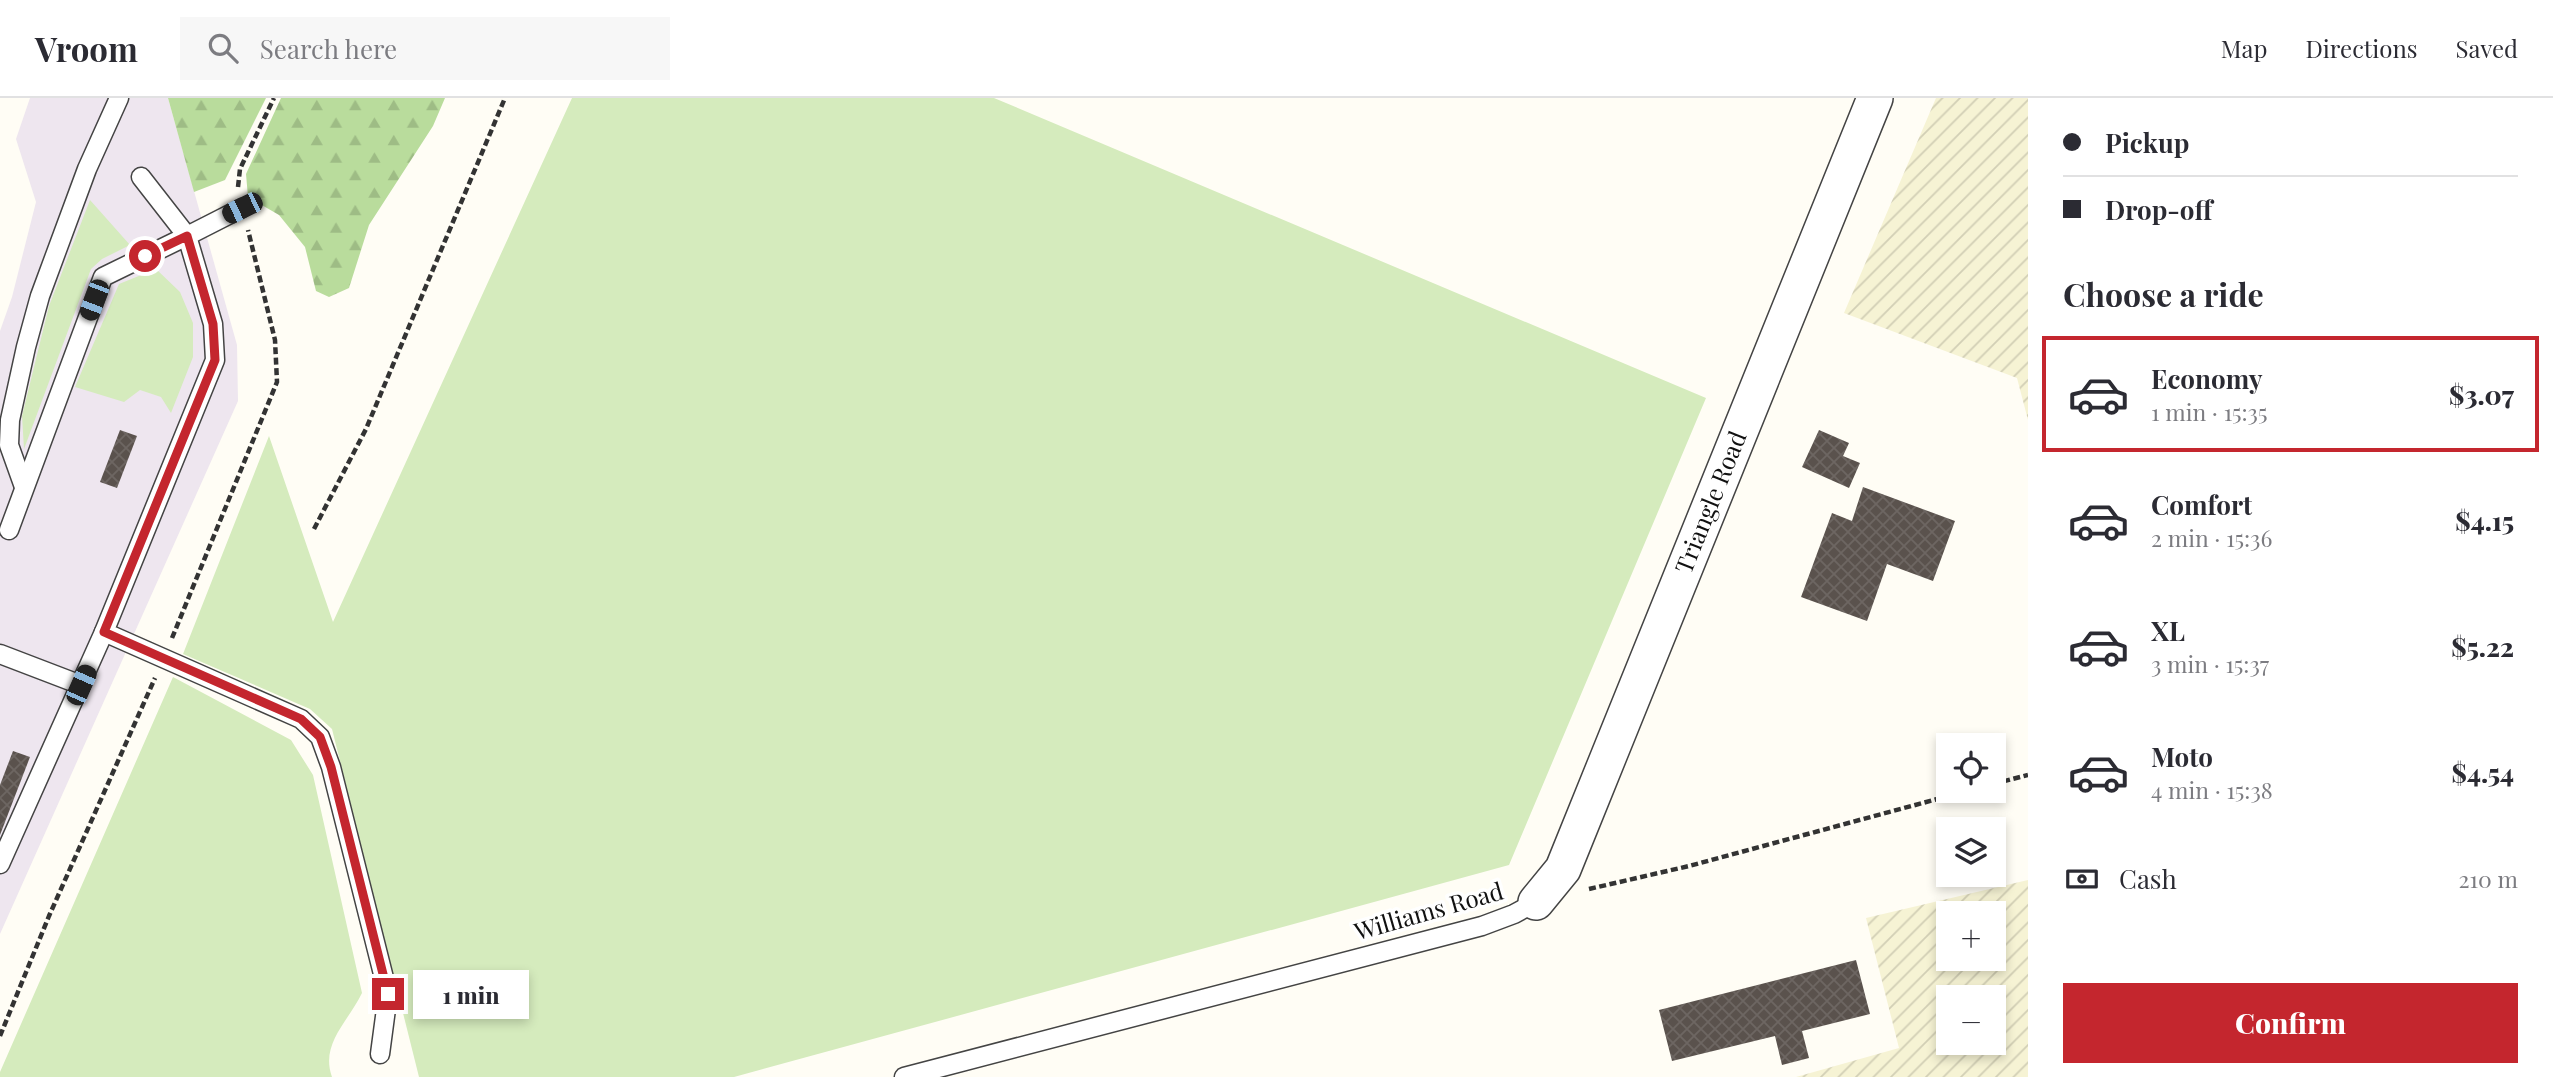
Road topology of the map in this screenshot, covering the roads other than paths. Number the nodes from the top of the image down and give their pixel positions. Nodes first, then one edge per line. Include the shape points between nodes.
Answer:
1 (119, 98) edge
2 (1875, 98) edge
3 (141, 177) dead end
4 (242, 208) road end
5 (187, 236) junction
6 (24, 487) junction
7 (9, 530) dead end
8 (104, 632) junction
9 (0, 654) edge
10 (81, 685) junction
11 (0, 864) edge
12 (1536, 902) joint
13 (380, 1054) dead end
14 (904, 1077) edge

1 - 6 lane via 40,296 26,347 9,445
2 - 12 street, Triangle Road via 1563,869
3 - 5 lane
4 - 5 lane
5 - 6 lane via 103,276
5 - 8 lane via 213,324 215,360
6 - 7 lane
8 - 10 lane
8 - 13 lane via 301,719 320,737 388,994
9 - 10 lane
10 - 11 lane
12 - 14 lane, Williams Road via 1482,926

